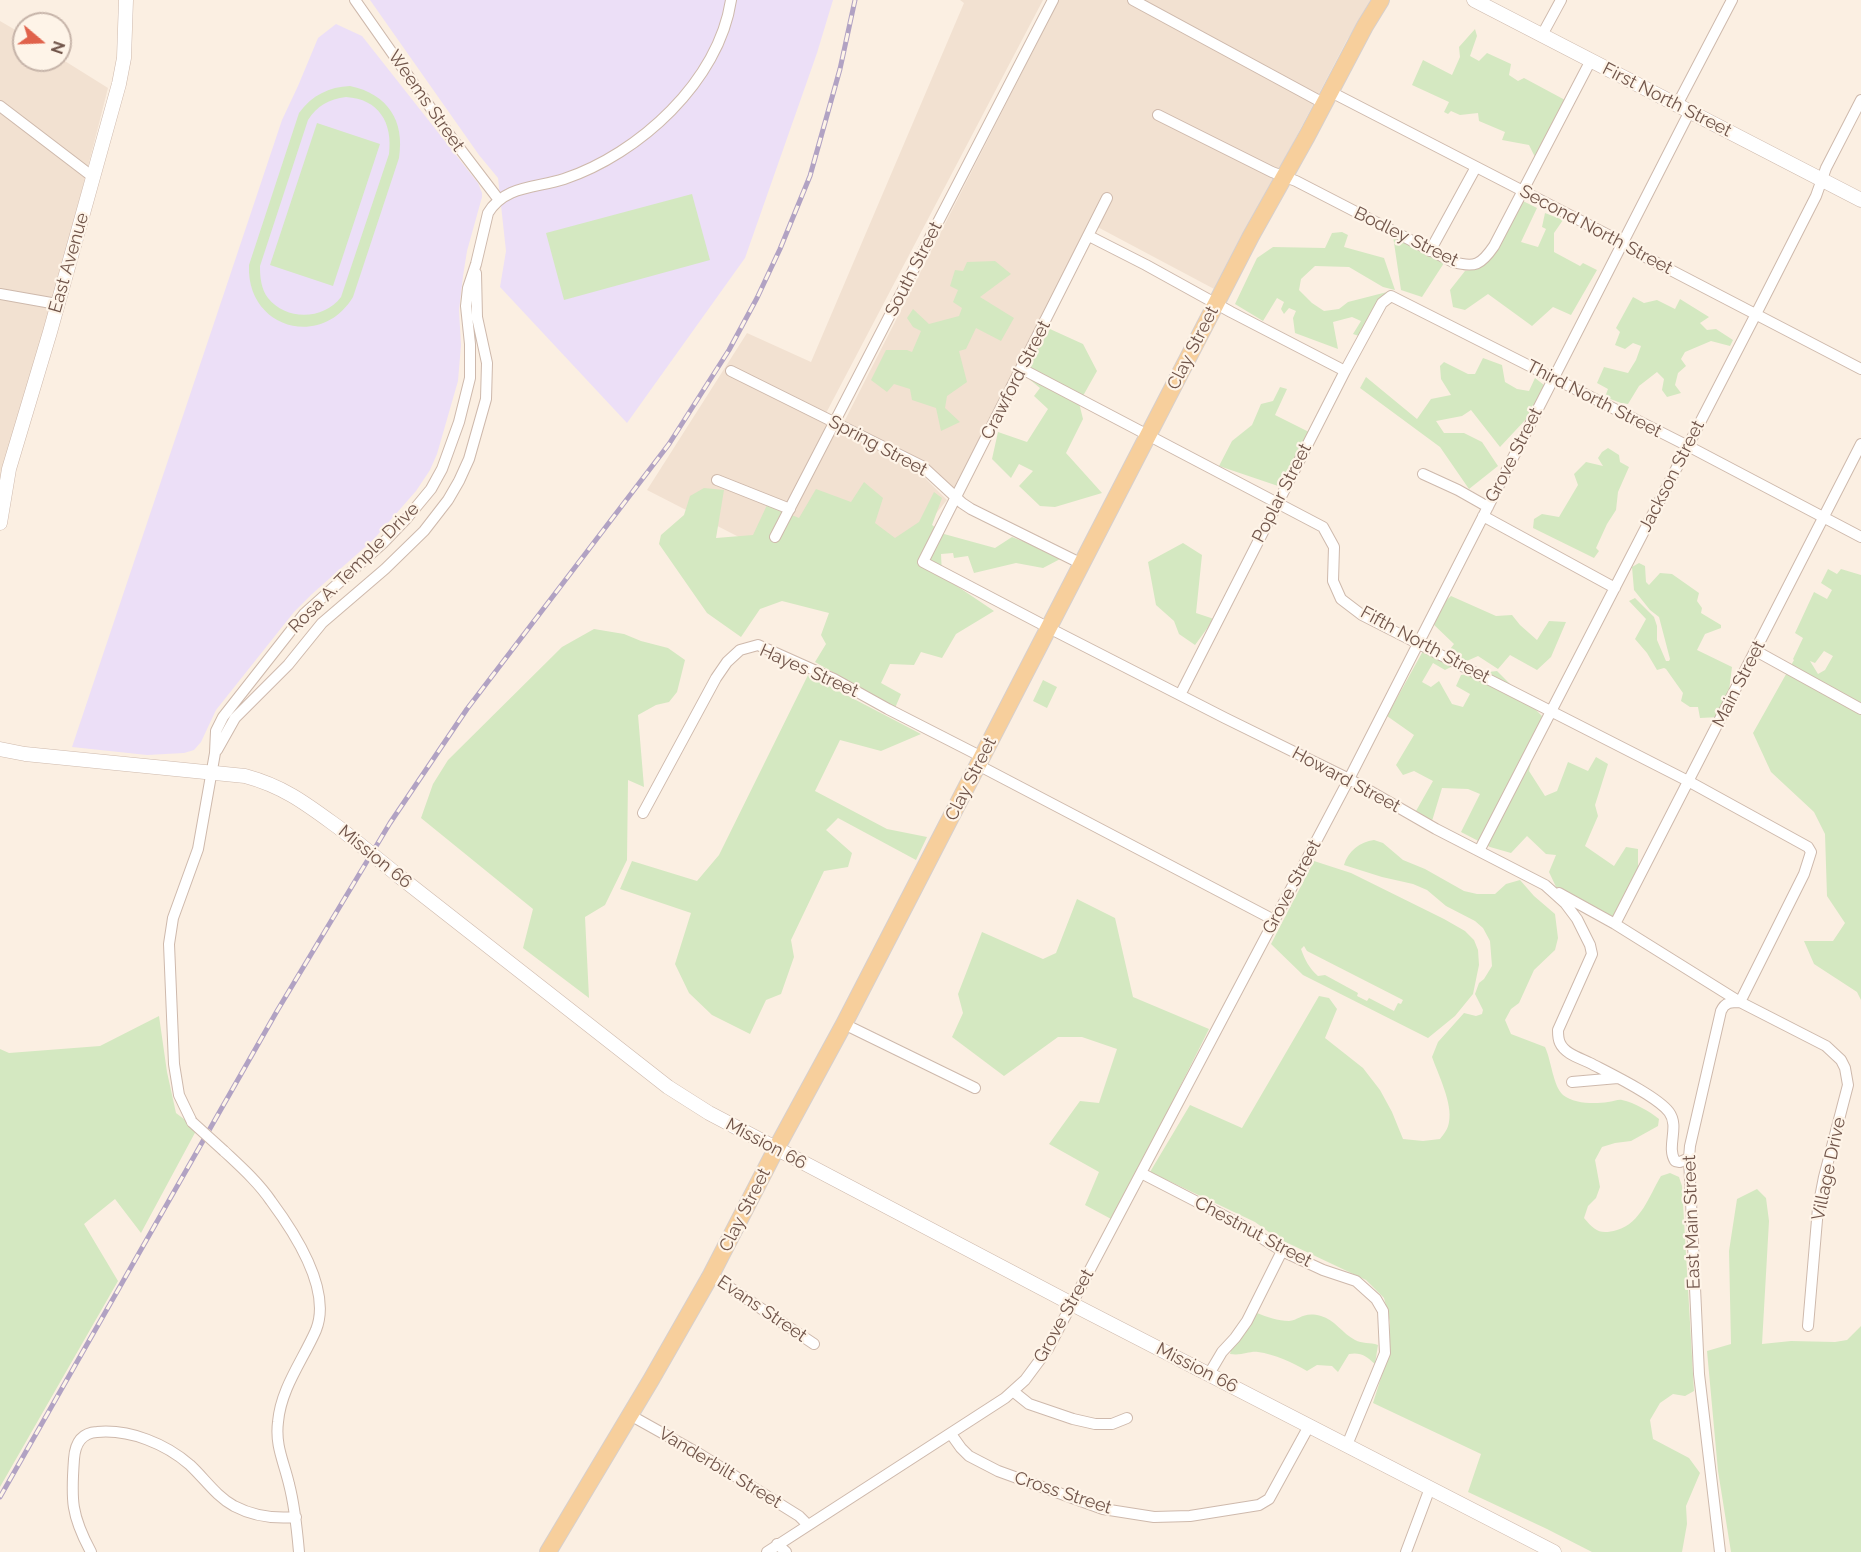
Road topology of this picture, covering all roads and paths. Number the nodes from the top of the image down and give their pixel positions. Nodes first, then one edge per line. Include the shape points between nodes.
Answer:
1 (126, 0) edge
2 (354, 0) edge
3 (731, 0) edge
4 (1053, 0) edge
5 (1133, 0) edge
6 (1381, 0) edge
7 (1474, 0) edge
8 (1561, 0) edge
9 (1732, 0) edge
10 (1542, 35) junction
11 (1591, 60) junction
12 (1328, 98) junction
13 (1861, 100) edge
14 (0, 106) edge
15 (1683, 108) junction
16 (1158, 115) dead end
17 (1476, 166) junction
18 (93, 177) junction
19 (1284, 177) junction
20 (1822, 180) junction
21 (1523, 192) junction
22 (1107, 198) dead end
23 (499, 200) junction
24 (1861, 200) edge
25 (1089, 236) junction
26 (1623, 244) junction
27 (1430, 251) junction
28 (476, 264) junction
29 (0, 294) edge
30 (1390, 296) joint
31 (1216, 303) junction
32 (57, 304) junction
33 (1756, 314) junction
34 (1022, 369) junction
35 (1861, 369) edge
36 (731, 371) dead end
37 (1345, 371) junction
38 (1554, 378) junction
39 (834, 422) junction
40 (1148, 436) junction
41 (1861, 444) edge
42 (1688, 446) junction
43 (5, 468) edge
44 (1423, 474) dead end
45 (717, 480) dead end
46 (956, 497) junction
47 (1277, 503) junction
48 (790, 509) junction
49 (1485, 512) junction
50 (1823, 517) junction
51 (0, 523) edge
52 (775, 537) dead end
53 (1861, 537) edge
54 (923, 562) joint
55 (1082, 564) junction
56 (1615, 588) junction
57 (1049, 628) junction
58 (1418, 643) junction
59 (1756, 651) junction
60 (1180, 695) junction
61 (1861, 709) edge
62 (1550, 711) junction
63 (0, 749) edge
64 (215, 753) junction
65 (980, 761) junction
66 (212, 772) junction
67 (1348, 779) junction
68 (1688, 781) junction
69 (643, 813) dead end
70 (1479, 851) junction
71 (1811, 852) joint
72 (1545, 885) junction
73 (1274, 920) junction
74 (1616, 924) junction
75 (1740, 1002) junction
76 (844, 1024) junction
77 (1619, 1078) junction
78 (1572, 1082) dead end
79 (975, 1088) dead end
80 (776, 1149) junction
81 (1689, 1158) junction
82 (1142, 1173) junction
83 (1282, 1251) junction
84 (711, 1275) junction
85 (1072, 1304) junction
86 (1808, 1326) dead end
87 (814, 1344) dead end
88 (1209, 1374) junction
89 (1014, 1392) junction
90 (630, 1414) junction
91 (1127, 1418) dead end
92 (1309, 1426) junction
93 (951, 1434) junction
94 (1347, 1445) junction
95 (1430, 1488) junction
96 (296, 1518) junction
97 (808, 1525) junction
98 (777, 1544) junction
99 (91, 1552) edge
100 (299, 1552) edge
101 (548, 1552) edge
102 (766, 1552) edge
103 (786, 1552) edge
104 (1406, 1552) edge
105 (1554, 1552) edge
106 (1720, 1552) edge

1 - 18 street, East Avenue via 121,75
2 - 23 street, Weems Street
3 - 23 street via 719,42 707,65 656,126 588,170 516,190
4 - 39 street, South Street
5 - 12 street, Second North Street
6 - 12 main road, Clay Street
7 - 10 street, First North Street
8 - 10 street
9 - 15 street, Grove Street
10 - 11 street, First North Street
11 - 15 street, First North Street
11 - 21 street, Bodley Street
12 - 17 street, Second North Street
12 - 19 main road, Clay Street
13 - 20 street, Jackson Street
14 - 18 street
15 - 20 street, First North Street
15 - 26 street, Grove Street
16 - 19 street, Bodley Street
17 - 21 street, Second North Street
17 - 27 street
18 - 32 street, East Avenue
19 - 27 street, Bodley Street
19 - 31 main road, Clay Street
20 - 24 street, First North Street
20 - 33 street, Jackson Street
21 - 26 street, Second North Street
21 - 27 street, Bodley Street via 1494,246 1480,262 1464,265
22 - 25 street, Crawford Street
23 - 28 street, Rosa A. Temple Drive via 488,213
25 - 31 street
25 - 34 street, Crawford Street
26 - 33 street, Second North Street
26 - 38 street, Grove Street
28 - 64 street, Rosa A. Temple Drive via 466,306 470,378 442,469 407,518 320,598 288,634 223,717 216,731
28 - 64 street, Rosa A. Temple Drive via 477,317 487,363 486,399 459,481 438,514 406,551 322,623 236,718
29 - 32 street
30 - 37 street, Poplar Street via 1382,303
30 - 38 street, Third North Street
31 - 37 street
31 - 40 main road, Clay Street
32 - 43 street, East Avenue
33 - 35 street, Second North Street
33 - 42 street, Jackson Street
34 - 40 street, Fifth North Street
34 - 46 street, Crawford Street
36 - 39 street, Spring Street
37 - 47 street, Poplar Street
38 - 42 street, Third North Street
38 - 49 street, Grove Street
39 - 46 street, Spring Street via 922,466
39 - 48 street, South Street
40 - 47 street, Fifth North Street
40 - 55 main road, Clay Street
41 - 50 street, Main Street
42 - 50 street, Third North Street
42 - 56 street, Jackson Street
43 - 51 street, East Avenue
44 - 49 street via 1458,490
45 - 48 street
46 - 54 street, Crawford Street
46 - 55 street, Spring Street via 971,509
47 - 58 street, Fifth North Street via 1323,527 1334,547 1333,581 1341,599 1362,615
47 - 60 street, Poplar Street
48 - 52 street, South Street
49 - 56 street
49 - 58 street, Grove Street
50 - 53 street, Third North Street
50 - 59 street, Main Street
54 - 57 street, Howard Street
55 - 57 main road, Clay Street
56 - 62 street, Jackson Street
57 - 60 street, Howard Street
57 - 65 main road, Clay Street
58 - 62 street, Fifth North Street
58 - 67 street, Grove Street
59 - 61 street
59 - 68 street, Main Street
60 - 67 street, Howard Street
62 - 68 street, Fifth North Street
62 - 70 street, Jackson Street
63 - 66 street, Mission 66
64 - 66 street, Rosa A. Temple Drive
65 - 69 street, Hayes Street via 834,679 758,645 740,650 716,678
65 - 73 street, Hayes Street
65 - 76 main road, Clay Street
66 - 80 street, Mission 66, bridge via 245,776 292,794 668,1087
66 - 96 street, Rosa A. Temple Drive, bridge via 198,849 173,918 169,944 174,1064 178,1095 192,1122 271,1201 298,1243 318,1287 320,1317 295,1370 278,1420 280,1458
67 - 70 street, Howard Street
67 - 73 street, Grove Street
68 - 71 street, Fifth North Street
68 - 74 street, Main Street
70 - 72 street, Howard Street
71 - 75 street, East Main Street via 1804,874
72 - 74 street
72 - 77 street, Howard Street via 1577,919 1592,954 1558,1030 1560,1045
73 - 82 street, Grove Street
74 - 75 street
75 - 81 street, East Main Street via 1731,1002 1721,1011
75 - 86 street, Village Drive via 1826,1046 1841,1060 1847,1077 1818,1208
76 - 79 street
76 - 80 main road, Clay Street
77 - 78 street
77 - 81 street, Howard Street via 1669,1112 1674,1132 1671,1154 1675,1161
80 - 84 main road, Clay Street
80 - 85 street, Mission 66
81 - 106 street, East Main Street via 1699,1374
82 - 83 street, Chestnut Street via 1238,1223
82 - 85 street, Grove Street
83 - 88 street via 1247,1321
83 - 94 street, Chestnut Street via 1356,1281 1383,1311 1385,1353
84 - 87 street, Evans Street
84 - 90 main road, Clay Street
85 - 88 street, Mission 66
85 - 89 street, Grove Street via 1048,1349
88 - 92 street, Mission 66
89 - 91 street via 1029,1404 1095,1424 1112,1424
89 - 93 street, Grove Street
90 - 97 street, Vanderbilt Street via 779,1503
90 - 101 main road, Clay Street
92 - 93 street, Cross Street via 1269,1499 1259,1505 1190,1516 1154,1517 1103,1509 998,1471 969,1456
92 - 94 street, Mission 66
93 - 97 street, Grove Street
94 - 95 street, Mission 66
95 - 104 street
95 - 105 street, Mission 66
96 - 99 street via 266,1517 235,1507 220,1498 189,1464 161,1446 128,1434 94,1432 85,1434 74,1452 71,1495 74,1514
96 - 100 street
97 - 98 street, Grove Street
98 - 102 street, Grove Street
98 - 103 street

